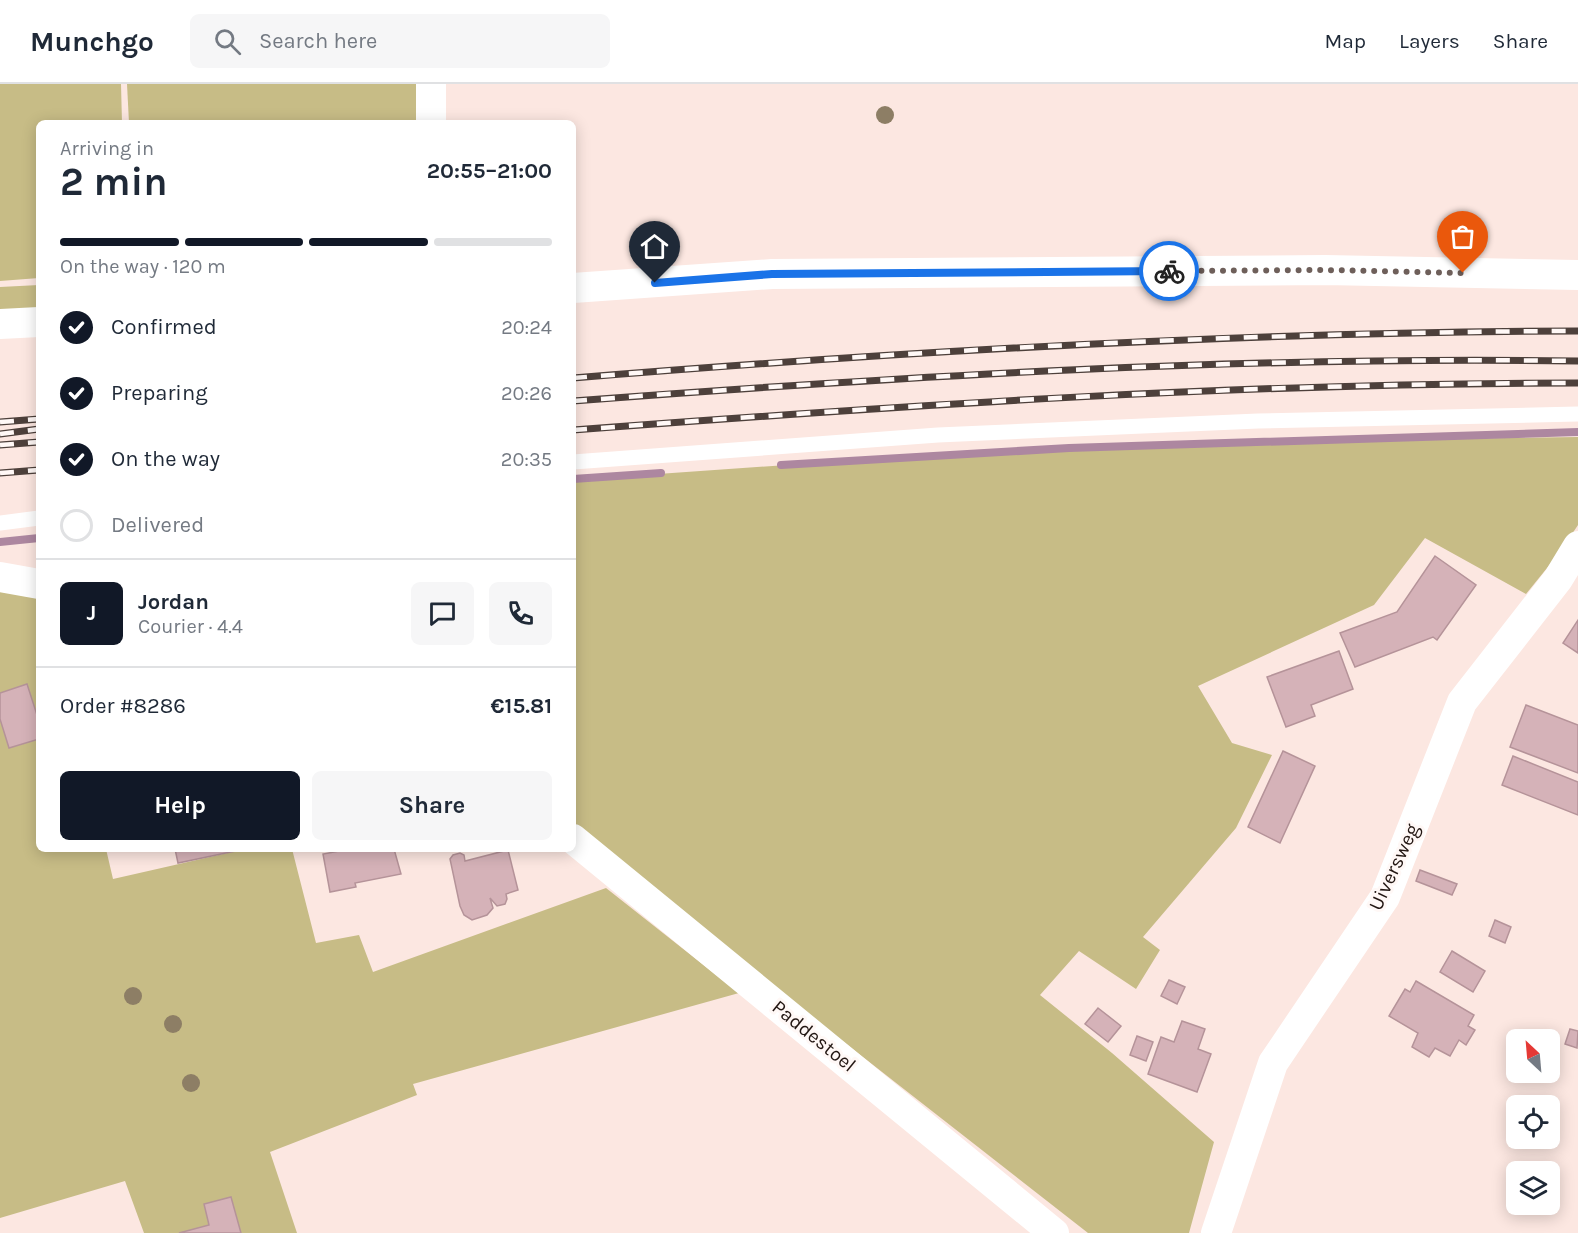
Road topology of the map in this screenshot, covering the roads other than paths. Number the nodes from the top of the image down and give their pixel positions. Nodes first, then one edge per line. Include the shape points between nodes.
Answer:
1 (430, 84) edge
2 (431, 120) edge
3 (1578, 275) edge
4 (576, 288) edge
5 (36, 322) edge
6 (0, 324) edge
7 (1578, 414) edge
8 (576, 462) edge
9 (36, 518) edge
10 (0, 523) edge
11 (1578, 546) edge
12 (0, 577) edge
13 (36, 583) edge
14 (576, 841) edge
15 (1054, 1233) edge
16 (1216, 1233) edge

1 - 2 street
3 - 4 street via 1325,270 772,274
5 - 6 street
7 - 8 lane via 1258,421 950,435
9 - 10 lane
11 - 16 street, Uiversweg via 1558,579 1462,702 1385,897 1273,1063
12 - 13 street
14 - 15 street, Paddestoel

